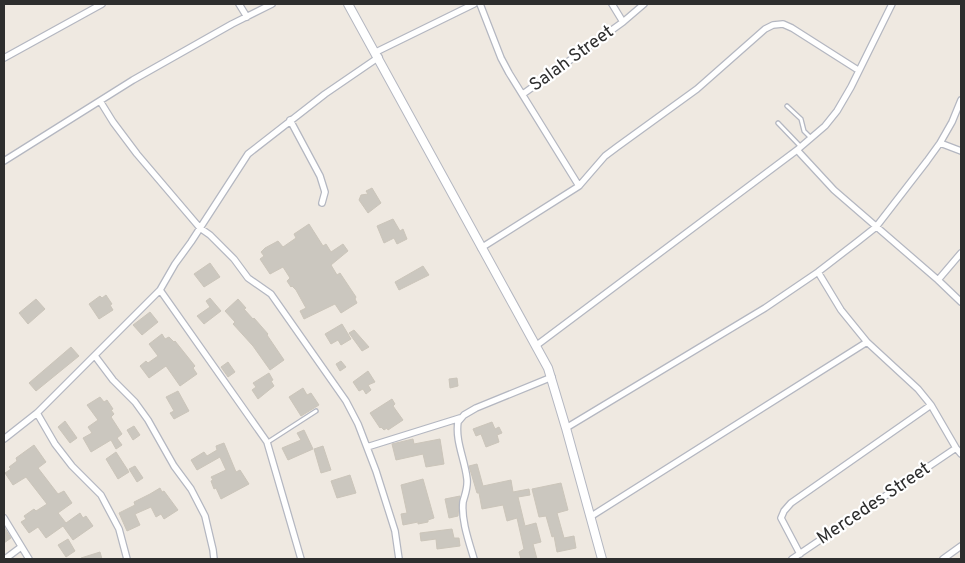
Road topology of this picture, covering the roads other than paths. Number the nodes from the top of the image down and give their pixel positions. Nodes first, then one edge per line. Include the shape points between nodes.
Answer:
1 (102, 4) edge
2 (239, 4) edge
3 (272, 4) edge
4 (348, 4) edge
5 (474, 4) edge
6 (480, 4) edge
7 (612, 4) edge
8 (644, 4) edge
9 (892, 4) edge
10 (247, 17) junction
11 (623, 22) junction
12 (377, 54) junction
13 (4, 58) edge
14 (858, 70) junction
15 (523, 94) junction
16 (961, 100) edge
17 (100, 101) junction
18 (787, 106) dead end
19 (290, 120) junction
20 (778, 123) dead end
21 (812, 139) junction
22 (940, 143) junction
23 (799, 149) junction
24 (961, 151) edge
25 (4, 161) edge
26 (579, 186) junction
27 (322, 203) dead end
28 (876, 227) junction
29 (200, 228) junction
30 (481, 248) junction
31 (961, 253) edge
32 (818, 272) junction
33 (938, 280) junction
34 (160, 290) junction
35 (961, 302) edge
36 (867, 342) junction
37 (537, 344) junction
38 (95, 356) junction
39 (552, 377) junction
40 (931, 405) junction
41 (316, 411) dead end
42 (37, 413) junction
43 (460, 418) junction
44 (566, 428) junction
45 (4, 439) edge
46 (267, 442) junction
47 (367, 447) junction
48 (956, 448) junction
49 (961, 454) edge
50 (590, 517) junction
51 (4, 518) edge
52 (961, 546) edge
53 (21, 547) junction
54 (800, 554) junction
55 (5, 559) edge
56 (29, 559) edge
57 (127, 559) edge
58 (214, 559) edge
59 (301, 559) edge
60 (399, 559) edge
61 (474, 559) edge
62 (602, 559) edge
63 (792, 559) edge
64 (943, 559) edge

1 - 13 street
2 - 10 street
3 - 10 street
4 - 12 street
5 - 12 street
6 - 15 street via 501,58
7 - 11 street
8 - 11 street, Salah Street
9 - 14 street
10 - 17 street
11 - 15 street, Salah Street
12 - 19 street
12 - 30 street
14 - 21 street via 837,111
14 - 26 street via 792,28 783,24 773,25 756,35 697,89 617,146
15 - 26 street
16 - 22 street
17 - 25 street
17 - 29 street via 122,135
18 - 21 lane via 801,119 804,131
19 - 27 street via 320,176 325,192
19 - 29 street via 242,160
20 - 23 lane
21 - 23 street
22 - 24 street
22 - 28 street
23 - 28 street via 834,190
23 - 37 street
26 - 30 street
28 - 32 street
28 - 33 street
29 - 34 street
29 - 47 street via 234,259 244,274 276,301 346,401
30 - 37 street
31 - 33 street
32 - 36 street via 841,310
32 - 44 street via 765,308
33 - 35 street
34 - 38 street
34 - 46 street
36 - 40 street
36 - 50 street
37 - 39 street
38 - 42 street
38 - 58 street via 148,420 191,489 204,516
39 - 43 street via 483,405
39 - 44 street
40 - 48 street
40 - 54 street via 791,503 782,518
41 - 46 lane
42 - 45 street
42 - 57 street via 72,466 101,495 119,529
43 - 47 street
43 - 61 street via 458,440 467,479 464,520
44 - 50 street
46 - 59 street
47 - 60 street via 395,531
48 - 49 street
48 - 54 street, Mercedes Street
50 - 62 street
51 - 53 street
52 - 64 street
53 - 55 street
53 - 56 street
54 - 63 street, Mercedes Street

